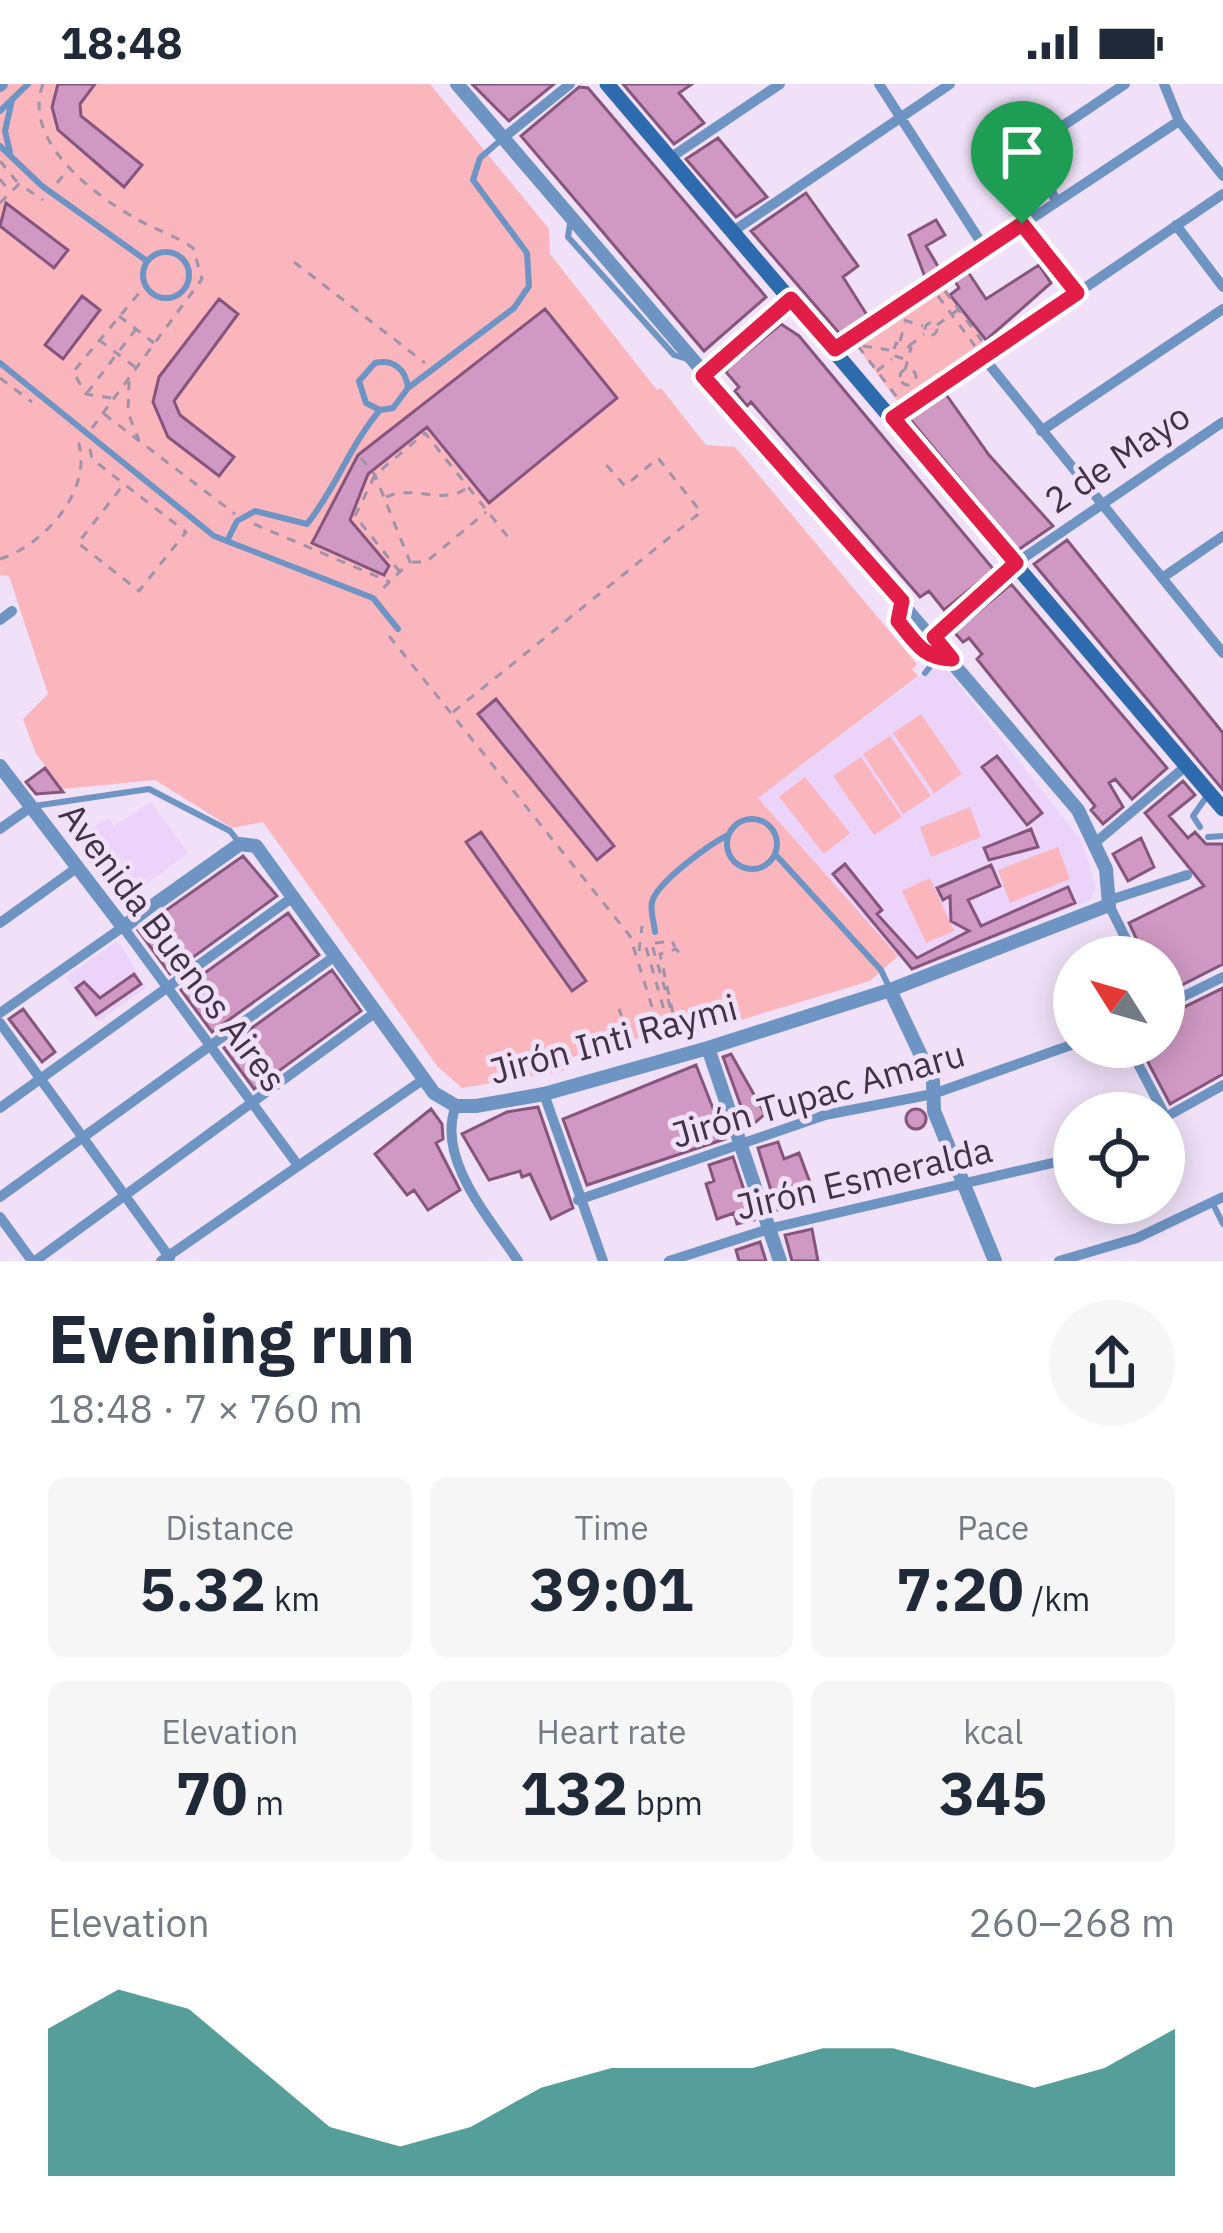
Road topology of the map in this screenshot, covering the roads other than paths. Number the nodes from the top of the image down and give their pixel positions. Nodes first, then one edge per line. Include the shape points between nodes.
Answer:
1 (28, 84) edge
2 (457, 84) edge
3 (570, 84) edge
4 (607, 84) edge
5 (780, 84) edge
6 (879, 84) edge
7 (950, 84) edge
8 (1125, 84) edge
9 (1164, 84) edge
10 (11, 100) junction
11 (0, 111) edge
12 (902, 118) junction
13 (1179, 121) junction
14 (502, 139) junction
15 (0, 146) edge
16 (670, 158) junction
17 (14, 161) junction
18 (1223, 176) edge
19 (1223, 194) edge
20 (1056, 201) junction
21 (1022, 224) junction
22 (1177, 225) junction
23 (732, 232) junction
24 (984, 247) junction
25 (147, 261) junction
26 (1223, 287) edge
27 (1077, 293) junction
28 (791, 299) junction
29 (1223, 309) edge
30 (835, 349) junction
31 (983, 351) junction
32 (0, 363) edge
33 (703, 376) junction
34 (408, 388) junction
35 (380, 410) junction
36 (897, 410) junction
37 (1223, 422) edge
38 (1041, 430) junction
39 (1102, 505) junction
40 (1223, 536) edge
41 (227, 541) junction
42 (1016, 563) junction
43 (1162, 578) junction
44 (902, 601) junction
45 (12, 611) dead end
46 (0, 620) edge
47 (398, 628) dead end
48 (934, 637) junction
49 (1223, 653) edge
50 (936, 658) junction
51 (952, 659) junction
52 (926, 673) dead end
53 (0, 766) edge
54 (1186, 766) junction
55 (1209, 793) junction
56 (31, 807) junction
57 (1223, 808) edge
58 (1201, 827) dead end
59 (0, 830) edge
60 (728, 835) junction
61 (1208, 836) dead end
62 (1223, 836) edge
63 (1096, 842) junction
64 (240, 844) junction
65 (776, 854) junction
66 (78, 867) junction
67 (1187, 875) dead end
68 (293, 897) junction
69 (1110, 902) junction
70 (0, 923) edge
71 (123, 926) junction
72 (656, 932) dead end
73 (1125, 936) edge
74 (335, 956) junction
75 (1223, 977) edge
76 (168, 988) junction
77 (890, 990) junction
78 (1185, 996) edge
79 (376, 1012) junction
80 (0, 1013) edge
81 (0, 1023) edge
82 (210, 1046) junction
83 (708, 1048) junction
84 (1053, 1051) edge
85 (41, 1079) junction
86 (424, 1079) junction
87 (1223, 1084) edge
88 (544, 1094) junction
89 (933, 1094) junction
90 (252, 1103) junction
91 (456, 1106) junction
92 (1185, 1106) edge
93 (0, 1108) edge
94 (83, 1137) junction
95 (743, 1141) junction
96 (1053, 1163) edge
97 (297, 1164) junction
98 (965, 1186) junction
99 (126, 1195) junction
100 (0, 1197) edge
101 (1218, 1199) edge
102 (578, 1200) junction
103 (0, 1217) edge
104 (1223, 1224) edge
105 (772, 1228) junction
106 (167, 1259) edge
107 (33, 1261) edge
108 (518, 1261) edge
109 (603, 1261) edge
110 (669, 1261) edge
111 (780, 1261) edge
112 (995, 1261) edge
113 (1059, 1261) edge

1 - 10 lane
2 - 14 street
3 - 14 street
4 - 16 main road
5 - 16 street
6 - 12 street
7 - 12 street
8 - 20 street via 1030,148
9 - 13 street
10 - 11 lane
10 - 17 lane via 5,131
12 - 23 street
12 - 24 street
13 - 18 street
13 - 20 street
14 - 33 street
14 - 34 lane via 480,158 472,180 527,253 529,286 514,308
15 - 17 lane
16 - 23 main road
17 - 25 lane
19 - 22 street
20 - 21 street
21 - 24 street
21 - 27 street
22 - 26 street
22 - 27 street
23 - 28 main road
24 - 30 street
25 - 25 lane via 171,252 187,263 185,289 168,298 146,286
27 - 31 street
28 - 30 main road
28 - 33 street
29 - 38 street
30 - 36 main road
31 - 36 street
31 - 38 street
32 - 41 lane
33 - 44 street
34 - 35 lane via 399,405
34 - 35 lane via 391,362 368,367 359,389
35 - 41 lane via 307,524 255,511 237,521
36 - 42 main road
37 - 39 street, 2 de Mayo
38 - 39 street
39 - 42 street, 2 de Mayo
39 - 43 street
40 - 43 street
41 - 47 lane via 373,598
42 - 48 street, 2 de Mayo
42 - 54 main road
43 - 49 street
44 - 48 street
44 - 50 lane via 898,621
45 - 46 street
48 - 51 street
50 - 51 lane
50 - 52 lane
51 - 63 street
53 - 56 street, Avenida Buenos Aires
54 - 55 main road
54 - 63 street
55 - 57 main road
55 - 58 lane via 1193,816
56 - 59 street
56 - 64 lane via 149,789
56 - 66 street, Avenida Buenos Aires
60 - 65 lane via 728,854 742,868 762,868
60 - 65 lane via 742,821 761,820 775,834
60 - 72 lane via 656,893
61 - 62 lane
63 - 69 street
64 - 68 street, Jirón Inti Raymi via 256,846
64 - 71 street
65 - 77 lane
66 - 70 street
66 - 71 street, Avenida Buenos Aires
67 - 69 street
68 - 74 street, Jirón Inti Raymi
68 - 76 street
69 - 73 street
69 - 77 street, Jirón Inti Raymi
71 - 76 street, Avenida Buenos Aires
71 - 80 street
74 - 79 street, Jirón Inti Raymi
74 - 82 street
75 - 78 street
76 - 82 street, Avenida Buenos Aires
76 - 85 street
77 - 83 street, Jirón Inti Raymi
77 - 89 street
79 - 86 street, Jirón Inti Raymi
79 - 90 street
81 - 85 street
82 - 90 street, Avenida Buenos Aires
82 - 94 street
83 - 88 street, Jirón Inti Raymi
83 - 95 street
84 - 89 street, Jirón Tupac Amaru
85 - 93 street
85 - 94 street
86 - 91 street, Jirón Inti Raymi
86 - 97 street
87 - 92 street
88 - 91 street, Jirón Inti Raymi
88 - 102 street
89 - 95 street, Jirón Tupac Amaru
89 - 98 street
90 - 97 street, Avenida Buenos Aires
90 - 99 street
91 - 108 street via 450,1134 465,1178
94 - 99 street
94 - 100 street
95 - 102 street, Jirón Tupac Amaru
95 - 105 street
96 - 98 street, Jirón Esmeralda
97 - 106 street
98 - 105 street, Jirón Esmeralda
98 - 112 street
99 - 106 street
99 - 107 street
101 - 104 lane
101 - 113 street via 1136,1238
102 - 109 street
103 - 107 street
105 - 110 street, Jirón Esmeralda
105 - 111 street

